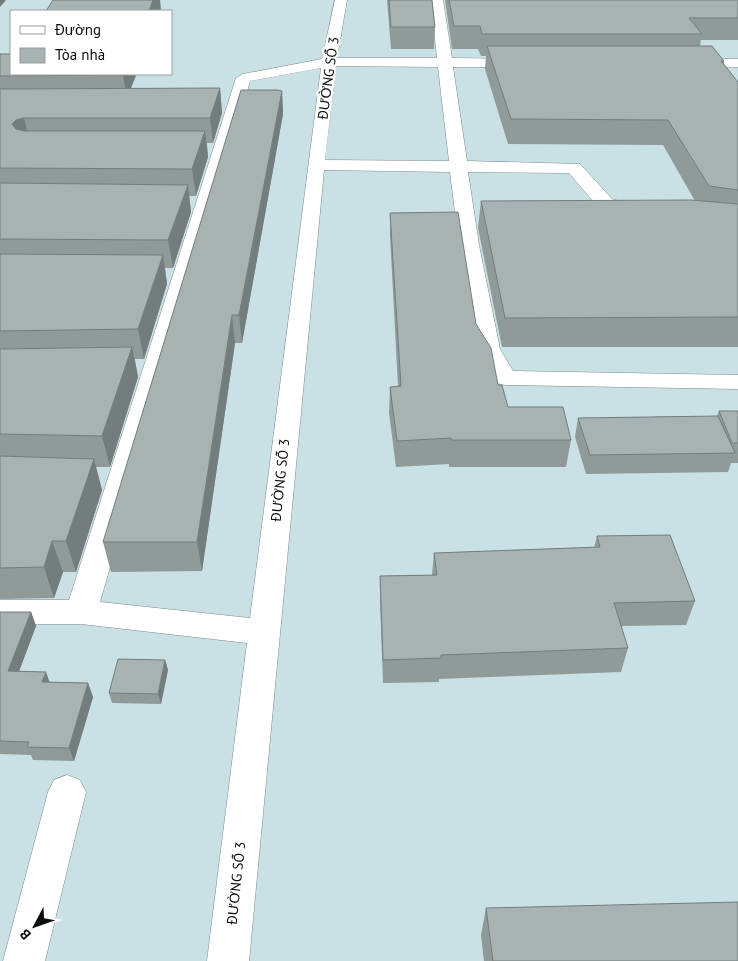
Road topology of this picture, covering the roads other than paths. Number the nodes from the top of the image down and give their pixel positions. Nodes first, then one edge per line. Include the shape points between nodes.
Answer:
1 (340, 0) edge
2 (436, 0) edge
3 (329, 62) junction
4 (446, 63) junction
5 (534, 63) edge
6 (670, 63) edge
7 (738, 63) edge
8 (316, 165) junction
9 (458, 167) junction
10 (653, 217) edge
11 (738, 382) edge
12 (93, 478) edge
13 (121, 479) junction
14 (0, 612) edge
15 (81, 612) junction
16 (263, 632) junction
17 (67, 792) dead end
18 (24, 961) edge
19 (228, 961) edge

1 - 3 street, ĐƯỜNG SỐ 3
2 - 4 street
3 - 4 street
3 - 8 street, ĐƯỜNG SỐ 3
3 - 13 street via 243,78 225,105 145,368
4 - 5 street
4 - 9 street
6 - 7 street
8 - 9 street
8 - 16 street, ĐƯỜNG SỐ 3
9 - 10 street via 574,168 605,203
9 - 11 street via 488,349 505,378
12 - 13 street
13 - 15 street
14 - 15 street
15 - 16 street
16 - 19 street, ĐƯỜNG SỐ 3
17 - 18 street

